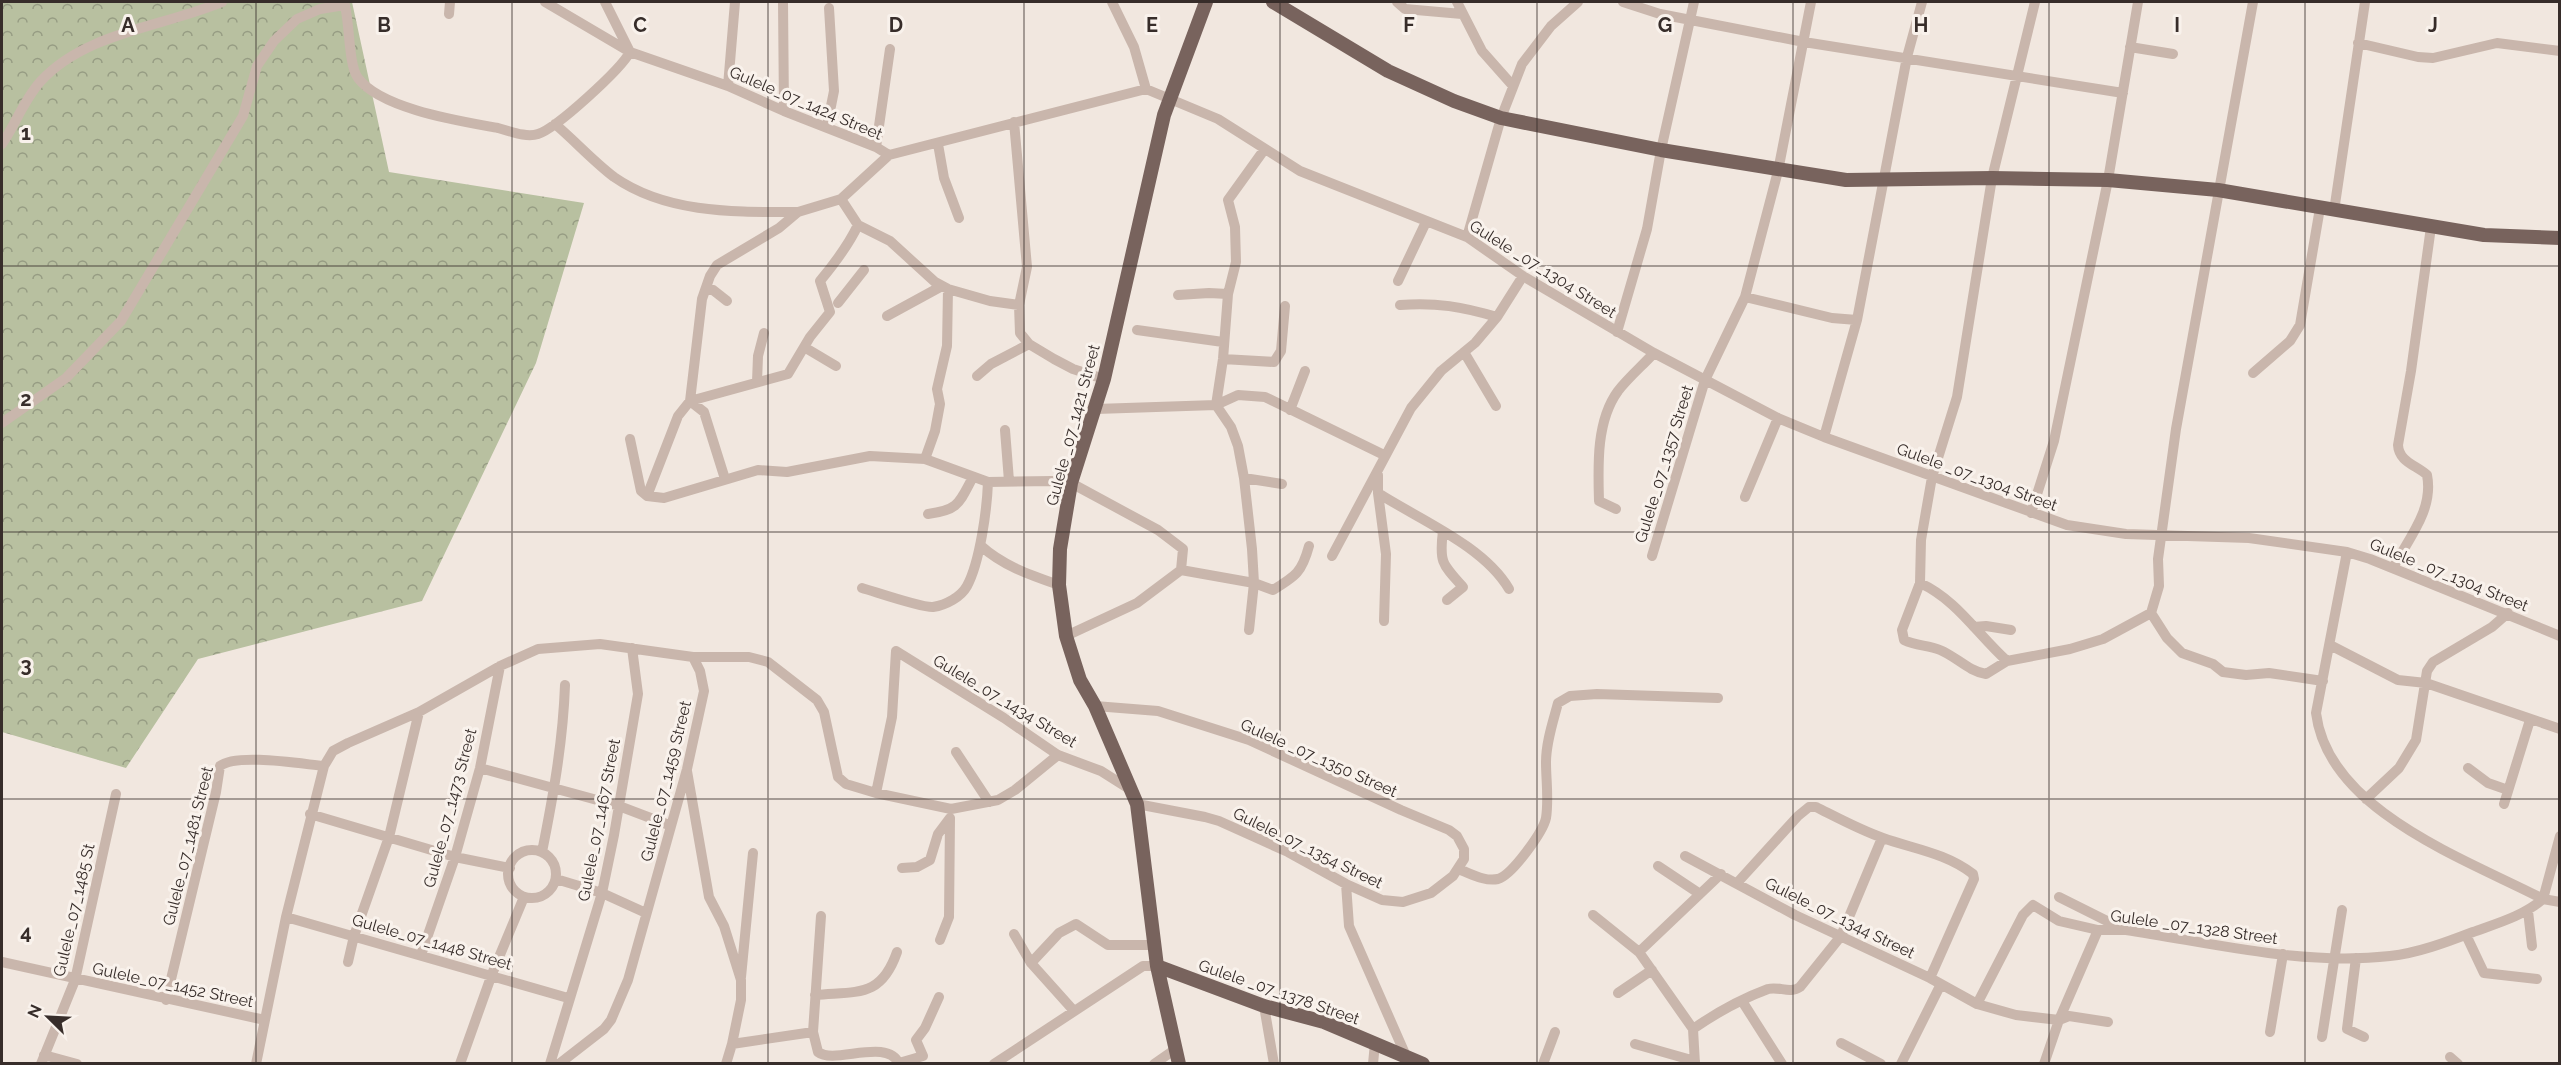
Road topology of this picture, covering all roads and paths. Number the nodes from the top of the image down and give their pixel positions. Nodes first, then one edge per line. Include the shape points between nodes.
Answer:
1 (222, 2) edge
2 (450, 2) edge
3 (545, 2) edge
4 (605, 2) edge
5 (735, 2) edge
6 (783, 2) edge
7 (1112, 2) edge
8 (1206, 2) edge
9 (1273, 2) edge
10 (1397, 2) edge
11 (1456, 2) edge
12 (1578, 2) edge
13 (1623, 2) edge
14 (1694, 2) edge
15 (1811, 2) edge
16 (1922, 2) edge
17 (2035, 2) edge
18 (2138, 2) edge
19 (2253, 2) edge
20 (2365, 2) edge
21 (344, 3) edge
22 (829, 8) dead end
23 (449, 14) dead end
24 (1462, 14) junction
25 (1692, 19) junction
26 (1804, 42) junction
27 (2358, 43) junction
28 (2130, 47) junction
29 (890, 49) dead end
30 (2559, 51) edge
31 (630, 52) junction
32 (2173, 54) dead end
33 (1907, 57) junction
34 (2018, 76) junction
35 (728, 86) junction
36 (1513, 86) junction
37 (1146, 89) junction
38 (2123, 93) junction
39 (1171, 98) junction
40 (784, 111) junction
41 (1501, 118) junction
42 (1014, 122) junction
43 (555, 124) junction
44 (827, 126) junction
45 (2, 144) edge
46 (938, 144) junction
47 (876, 147) junction
48 (1264, 150) junction
49 (1661, 150) junction
50 (889, 155) junction
51 (1778, 171) junction
52 (1992, 178) junction
53 (1884, 180) junction
54 (2108, 180) junction
55 (2218, 190) junction
56 (841, 199) junction
57 (2327, 210) junction
58 (798, 212) junction
59 (959, 218) dead end
60 (1426, 222) junction
61 (858, 225) junction
62 (2431, 227) junction
63 (1467, 237) junction
64 (2559, 238) edge
65 (864, 270) dead end
66 (1523, 276) junction
67 (1398, 280) dead end
68 (945, 287) junction
69 (706, 289) junction
70 (1228, 294) junction
71 (1178, 296) dead end
72 (1744, 297) junction
73 (827, 298) junction
74 (727, 302) dead end
75 (1019, 305) junction
76 (1400, 305) dead end
77 (1285, 306) dead end
78 (886, 316) dead end
79 (1497, 317) junction
80 (1857, 320) junction
81 (1137, 330) dead end
82 (1617, 332) junction
83 (764, 333) dead end
84 (1223, 342) junction
85 (1029, 344) junction
86 (804, 347) junction
87 (1464, 352) junction
88 (1653, 353) junction
89 (1222, 360) junction
90 (836, 366) dead end
91 (1305, 371) dead end
92 (2253, 373) dead end
93 (977, 376) dead end
94 (1104, 379) junction
95 (1706, 380) junction
96 (757, 382) junction
97 (690, 401) junction
98 (1216, 405) junction
99 (1496, 406) dead end
100 (1096, 409) junction
101 (1290, 410) junction
102 (1778, 418) junction
103 (2, 423) edge
104 (1005, 430) dead end
105 (1824, 437) junction
106 (630, 439) dead end
107 (1384, 455) junction
108 (925, 459) junction
109 (1378, 472) junction
110 (973, 477) junction
111 (1932, 477) junction
112 (1244, 478) junction
113 (725, 479) junction
114 (1009, 481) junction
115 (988, 482) junction
116 (1071, 483) junction
117 (1282, 484) dead end
118 (1378, 493) junction
119 (647, 496) junction
120 (1745, 496) dead end
121 (1616, 509) dead end
122 (2031, 513) junction
123 (928, 514) dead end
124 (1443, 531) junction
125 (2163, 535) junction
126 (980, 544) junction
127 (1309, 546) dead end
128 (2347, 552) junction
129 (1332, 556) dead end
130 (1652, 556) dead end
131 (2393, 568) junction
132 (1181, 570) junction
133 (1254, 583) junction
134 (1920, 583) junction
135 (1059, 585) junction
136 (862, 588) dead end
137 (1509, 589) dead end
138 (1447, 600) dead end
139 (2151, 613) junction
140 (2508, 613) junction
141 (1384, 621) dead end
142 (1974, 627) junction
143 (1249, 630) dead end
144 (2011, 630) dead end
145 (1066, 636) junction
146 (2559, 636) edge
147 (2330, 645) junction
148 (632, 648) junction
149 (693, 657) junction
150 (2007, 661) junction
151 (500, 666) junction
152 (2323, 681) junction
153 (2426, 683) junction
154 (565, 685) dead end
155 (1718, 698) dead end
156 (1095, 706) junction
157 (419, 712) junction
158 (2530, 720) junction
159 (2559, 729) edge
160 (956, 752) dead end
161 (1058, 755) junction
162 (324, 766) junction
163 (480, 768) junction
164 (2468, 768) dead end
165 (687, 769) junction
166 (555, 788) junction
167 (1131, 790) junction
168 (2508, 790) junction
169 (876, 793) junction
170 (116, 794) dead end
171 (2366, 799) junction
172 (989, 802) junction
173 (1137, 804) junction
174 (2505, 804) dead end
175 (619, 806) junction
176 (951, 813) junction
177 (310, 814) junction
178 (669, 825) junction
179 (2559, 836) edge
180 (389, 837) junction
181 (1882, 838) junction
182 (542, 852) junction
183 (753, 853) dead end
184 (1685, 856) dead end
185 (455, 857) junction
186 (1658, 866) dead end
187 (510, 868) junction
188 (902, 868) dead end
189 (1458, 869) junction
190 (1721, 874) junction
191 (556, 879) junction
192 (1737, 883) junction
193 (1346, 884) junction
194 (602, 893) junction
195 (1700, 894) junction
196 (524, 897) junction
197 (2059, 897) dead end
198 (2543, 899) junction
199 (2559, 902) edge
200 (2342, 910) dead end
201 (2528, 910) junction
202 (646, 913) junction
203 (1593, 915) dead end
204 (821, 916) dead end
205 (286, 917) junction
206 (2098, 930) junction
207 (2126, 930) junction
208 (1014, 934) dead end
209 (2466, 935) junction
210 (354, 936) junction
211 (1841, 936) junction
212 (940, 940) dead end
213 (1155, 945) junction
214 (2532, 946) dead end
215 (897, 951) dead end
216 (1639, 952) junction
217 (2283, 954) junction
218 (421, 955) junction
219 (2356, 958) junction
220 (2333, 959) junction
221 (2, 962) edge
222 (348, 962) dead end
223 (1030, 963) junction
224 (1157, 966) junction
225 (1652, 970) junction
226 (492, 974) junction
227 (1930, 978) junction
228 (2537, 979) dead end
229 (75, 980) junction
230 (741, 980) junction
231 (1941, 984) junction
232 (1618, 993) dead end
233 (815, 995) junction
234 (939, 997) dead end
235 (568, 998) junction
236 (166, 1000) junction
237 (1742, 1001) junction
238 (1977, 1004) junction
239 (1264, 1006) junction
240 (1074, 1011) junction
241 (265, 1020) junction
242 (2059, 1020) junction
243 (2108, 1022) dead end
244 (1693, 1029) junction
245 (813, 1032) junction
246 (1555, 1032) dead end
247 (2270, 1032) dead end
248 (2322, 1037) dead end
249 (2364, 1037) dead end
250 (1375, 1043) junction
251 (1841, 1043) dead end
252 (732, 1044) junction
253 (1635, 1044) dead end
254 (1177, 1048) junction
255 (1406, 1056) junction
256 (42, 1059) edge
257 (1695, 1062) edge
258 (899, 1063) edge
259 (77, 1064) edge
260 (256, 1064) edge
261 (460, 1064) edge
262 (550, 1064) edge
263 (559, 1064) edge
264 (726, 1064) edge
265 (994, 1064) edge
266 (1154, 1064) edge
267 (1179, 1064) edge
268 (1274, 1064) edge
269 (1373, 1064) edge
270 (1423, 1064) edge
271 (1543, 1064) edge
272 (1782, 1064) edge
273 (1881, 1064) edge
274 (1901, 1064) edge
275 (2044, 1064) edge

1 - 45 street via 111,39 55,68 39,83
2 - 23 street
3 - 31 street, Gulele_07_1424 Street
4 - 31 street
5 - 35 street
6 - 40 street
7 - 37 street via 1134,47
8 - 39 main road, Gulele _07_1421 Street
9 - 41 main road via 1388,71
10 - 24 street via 1405,9
11 - 24 street
12 - 36 street via 1536,43
13 - 25 street
14 - 25 street
15 - 26 street, Gulele_07_1357 Street
16 - 33 street
17 - 34 street
18 - 28 street
19 - 55 street
20 - 27 street
21 - 43 street via 356,75 367,89 436,116 532,135
21 - 103 street via 297,18 274,41 257,66 243,116 121,321 66,378
22 - 44 street via 834,91
24 - 36 street via 1482,51
25 - 26 street
25 - 49 street
26 - 33 street
26 - 51 street, Gulele_07_1357 Street
27 - 30 street via 2433,58 2497,43
27 - 57 street via 2354,85
28 - 32 street
28 - 38 street
29 - 47 street
31 - 35 street, Gulele_07_1424 Street
31 - 43 street via 621,66
33 - 34 street
33 - 53 street
34 - 38 street
34 - 52 street
35 - 40 street, Gulele_07_1424 Street
36 - 41 street
37 - 39 street
37 - 42 street, Gulele_07_1424 Street
38 - 54 street
39 - 48 street, Gulele _07_1304 Street via 1218,118
39 - 94 main road, Gulele _07_1421 Street
40 - 44 street, Gulele_07_1424 Street
41 - 49 main road
41 - 63 street
42 - 46 street, Gulele_07_1424 Street
42 - 75 street via 1027,267
43 - 58 street via 614,176 645,194 737,212
44 - 47 street, Gulele_07_1424 Street
46 - 50 street, Gulele_07_1424 Street
46 - 59 street via 944,178
47 - 50 street, Gulele_07_1424 Street
48 - 60 street, Gulele _07_1304 Street via 1300,171
48 - 70 street via 1228,200 1236,262
49 - 51 main road
49 - 82 street via 1647,230
50 - 56 street
51 - 53 main road via 1846,180
51 - 72 street, Gulele_07_1357 Street
52 - 53 main road
52 - 54 main road
52 - 111 street via 1956,397
53 - 80 street
54 - 55 main road
54 - 122 street via 2054,441
55 - 57 main road
55 - 125 street via 2176,429
56 - 58 street
56 - 61 street
57 - 62 main road
57 - 92 street via 2300,325 2290,341
58 - 69 street via 717,265
60 - 63 street, Gulele _07_1304 Street
60 - 67 street
61 - 68 street via 890,241
61 - 73 street via 820,281
62 - 64 main road via 2484,235
62 - 131 street via 2398,445 2403,459 2420,468 2429,482 2422,519
63 - 66 street, Gulele _07_1304 Street
65 - 73 street via 841,305
66 - 79 street
66 - 82 street, Gulele _07_1304 Street
68 - 75 street
68 - 78 street
68 - 108 street via 947,346 937,390 940,404
69 - 74 street
69 - 97 street
70 - 71 street
70 - 84 street
72 - 80 street via 1832,318
72 - 95 street, Gulele_07_1357 Street
73 - 86 street via 830,312
75 - 85 street via 1020,333
76 - 79 street via 1430,303
77 - 89 street via 1281,351 1274,362
79 - 87 street
80 - 105 street
81 - 84 street
82 - 88 street, Gulele _07_1304 Street
83 - 96 street
84 - 89 street
85 - 93 street
85 - 94 street via 1073,369
86 - 90 street
86 - 96 street via 788,374
87 - 99 street
87 - 107 street via 1431,381
88 - 95 street, Gulele _07_1304 Street
88 - 121 street via 1617,392 1604,423 1598,462 1599,501
89 - 98 street
91 - 101 street
94 - 100 main road, Gulele _07_1421 Street
95 - 102 street, Gulele _07_1304 Street
95 - 130 street, Gulele_07_1357 Street
96 - 97 street
97 - 113 street via 704,412
97 - 119 street via 678,416
98 - 100 street
98 - 101 street via 1238,395 1265,397
98 - 112 street via 1238,446
100 - 116 main road, Gulele _07_1421 Street
101 - 107 street
102 - 105 street, Gulele _07_1304 Street
102 - 120 street
104 - 114 street
105 - 111 street, Gulele _07_1304 Street
106 - 119 street via 640,491
107 - 109 street
108 - 110 street
108 - 113 street via 870,456 805,470 758,470
109 - 118 street
109 - 129 street
110 - 115 street
110 - 123 street via 958,505
111 - 122 street, Gulele _07_1304 Street
111 - 134 street via 1921,540
112 - 117 street
112 - 133 street
113 - 119 street via 664,498
114 - 115 street
114 - 116 street
115 - 126 street
116 - 132 street via 1158,530 1183,549
116 - 135 main road, Gulele _07_1421 Street via 1060,549
118 - 124 street
118 - 141 street via 1386,554
122 - 125 street, Gulele _07_1304 Street via 2095,531
124 - 137 street via 1484,558
124 - 138 street via 1440,554 1446,568 1463,587
125 - 128 street, Gulele _07_1304 Street via 2249,538
125 - 139 street via 2158,559 2159,586
126 - 135 street via 1024,574
126 - 136 street via 968,585 957,598 932,607
127 - 133 street via 1297,576 1273,590
128 - 131 street, Gulele _07_1304 Street
128 - 147 street
131 - 140 street, Gulele _07_1304 Street
132 - 133 street
132 - 145 street via 1137,603
133 - 143 street
134 - 142 street via 1942,595
134 - 150 street via 1902,630 1904,640 1940,650 1979,673 1986,674
135 - 145 main road, Gulele _07_1421 Street
139 - 150 street via 2103,639
139 - 152 street via 2182,654 2213,664 2223,672 2269,673
140 - 146 street, Gulele _07_1304 Street
140 - 153 street via 2433,662
142 - 144 street
142 - 150 street
145 - 156 main road, Gulele _07_1421 Street via 1080,680
147 - 152 street
147 - 153 street via 2398,680
148 - 149 street
148 - 151 street via 600,645 538,649
148 - 175 street, Gulele_07_1467 Street via 638,694
149 - 165 street, Gulele_07_1459 Street via 704,691
149 - 169 street via 749,657 784,672 818,700 838,777 846,784
151 - 157 street
151 - 163 street, Gulele_07_1473 Street
152 - 171 street via 2316,713 2318,731 2340,773
153 - 158 street
153 - 171 street via 2416,740 2398,768
154 - 166 street
155 - 189 street via 1597,694 1570,696 1558,703 1546,760 1545,821 1507,874 1485,879
156 - 167 main road, Gulele _07_1421 Street
156 - 189 street, Gulele _07_1350 Street via 1158,711 1249,740 1304,764 1449,830 1464,849
157 - 162 street via 333,751
157 - 180 street
158 - 159 street
158 - 168 street
160 - 172 street
161 - 167 street, Gulele_07_1434 Street via 1101,771
161 - 169 street, Gulele_07_1434 Street via 896,651 892,717
161 - 172 street via 1015,790
162 - 177 street
162 - 236 street, Gulele_07_1481 Street via 240,760 220,766
163 - 166 street
163 - 185 street, Gulele_07_1473 Street
164 - 168 street via 2488,783
165 - 178 street, Gulele_07_1459 Street
165 - 230 street via 709,897 724,926
166 - 175 street
166 - 182 street
167 - 173 main road, Gulele _07_1421 Street
168 - 174 street
169 - 176 street
170 - 229 street, Gulele_07_1485 St
171 - 198 street via 2416,835
172 - 176 street
173 - 193 street, Gulele_07_1354 Street via 1219,821
173 - 213 main road, Gulele _07_1421 Street
175 - 178 street
175 - 194 street, Gulele_07_1467 Street
176 - 188 street via 938,834 930,860 918,867
176 - 212 street via 949,916
177 - 180 street
177 - 205 street
178 - 202 street, Gulele_07_1459 Street
179 - 198 street
180 - 185 street
180 - 210 street
181 - 192 street, Gulele_07_1344 Street via 1816,807 1804,809
181 - 211 street
181 - 227 street via 1937,854 1973,874
182 - 187 street via 520,854
182 - 191 street via 554,863
183 - 230 street
184 - 190 street, Gulele_07_1344 Street
185 - 187 street
185 - 218 street, Gulele_07_1473 Street
186 - 195 street
187 - 196 street via 512,888
189 - 193 street, Gulele_07_1354 Street via 1431,892 1403,902 1382,900
190 - 192 street, Gulele_07_1344 Street
190 - 195 street
191 - 194 street
191 - 196 street via 540,897
192 - 211 street, Gulele_07_1344 Street
193 - 255 street via 1349,926
194 - 202 street
194 - 235 street, Gulele_07_1467 Street
195 - 216 street
196 - 226 street
197 - 207 street
198 - 199 street
198 - 201 street, Gulele _07_1328 Street
200 - 220 street
201 - 209 street, Gulele _07_1328 Street
201 - 214 street
202 - 263 street, Gulele_07_1459 Street via 628,980 611,1020
203 - 216 street
204 - 233 street
205 - 210 street, Gulele_07_1448 Street
205 - 241 street
206 - 207 street, Gulele _07_1328 Street
206 - 238 street, Gulele _07_1328 Street via 2059,921 2033,905
206 - 242 street
207 - 217 street, Gulele _07_1328 Street
208 - 223 street
209 - 219 street, Gulele _07_1328 Street via 2392,956
209 - 228 street via 2484,973
210 - 218 street, Gulele_07_1448 Street
210 - 222 street
211 - 227 street, Gulele_07_1344 Street
211 - 237 street via 1796,990 1770,989
213 - 223 street via 1108,945 1076,924 1059,933
213 - 224 main road, Gulele _07_1421 Street
215 - 233 street via 890,971 874,987
216 - 225 street
217 - 220 street, Gulele _07_1328 Street
217 - 247 street
218 - 226 street, Gulele_07_1448 Street
219 - 220 street, Gulele _07_1328 Street
219 - 249 street via 2347,1029
220 - 248 street
221 - 229 street, Gulele_07_1452 Street
223 - 240 street
224 - 239 main road, Gulele _07_1378 Street
224 - 240 street via 1143,966
224 - 254 main road, Gulele _07_1421 Street
225 - 232 street
225 - 244 street
226 - 235 street, Gulele_07_1448 Street
226 - 261 street
227 - 231 street, Gulele_07_1344 Street
229 - 236 street, Gulele_07_1452 Street
229 - 256 street, Gulele_07_1485 St
230 - 252 street
231 - 238 street
231 - 274 street
233 - 245 street
234 - 258 street via 916,1040 923,1056
235 - 262 street, Gulele_07_1467 Street
236 - 241 street, Gulele_07_1452 Street
237 - 244 street
237 - 272 street
238 - 242 street via 2016,1015
239 - 250 main road, Gulele _07_1378 Street via 1324,1022
239 - 268 street
240 - 265 street
241 - 260 street
242 - 243 street via 2069,1016
242 - 275 street
244 - 257 street
245 - 252 street
245 - 258 street via 820,1055 880,1052
246 - 271 street
250 - 255 main road, Gulele _07_1378 Street
250 - 269 street
251 - 273 street
252 - 264 street
253 - 257 street
254 - 266 street
254 - 267 main road, Gulele _07_1421 Street
255 - 270 main road, Gulele _07_1378 Street
256 - 259 street

